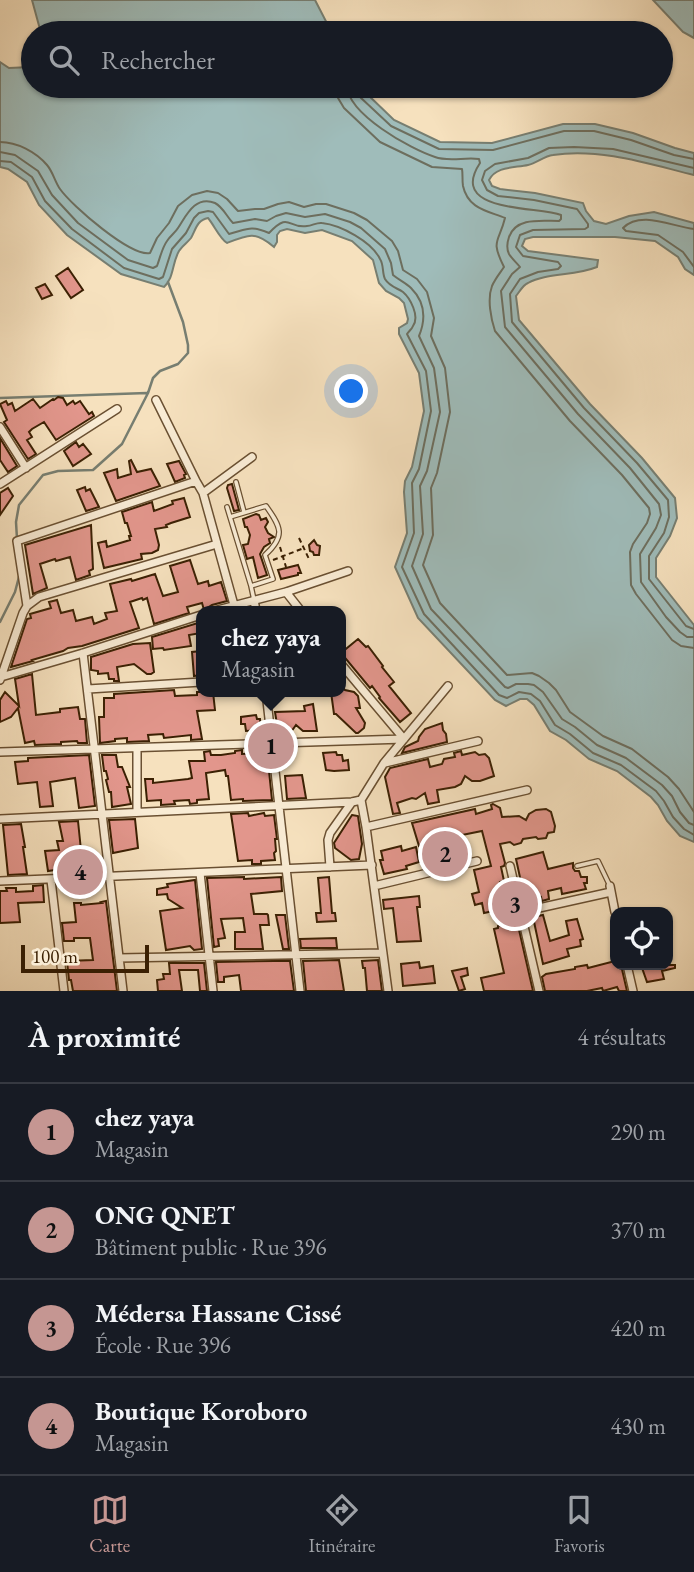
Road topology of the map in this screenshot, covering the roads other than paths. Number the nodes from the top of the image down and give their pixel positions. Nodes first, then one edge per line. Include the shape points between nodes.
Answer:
1 (156, 400) dead end
2 (117, 410) dead end
3 (0, 427) edge
4 (252, 457) dead end
5 (26, 468) junction
6 (196, 481) junction
7 (236, 481) dead end
8 (0, 484) edge
9 (203, 493) junction
10 (227, 507) dead end
11 (244, 512) junction
12 (230, 517) junction
13 (217, 544) junction
14 (348, 571) dead end
15 (251, 586) junction
16 (286, 592) junction
17 (254, 600) junction
18 (234, 605) junction
19 (27, 606) junction
20 (231, 606) edge
21 (255, 606) edge
22 (297, 606) edge
23 (196, 617) edge
24 (83, 653) junction
25 (346, 670) edge
26 (346, 677) edge
27 (351, 677) junction
28 (1, 678) edge
29 (196, 682) edge
30 (448, 686) dead end
31 (88, 689) junction
32 (267, 697) edge
33 (404, 739) junction
34 (478, 741) dead end
35 (272, 743) junction
36 (137, 748) junction
37 (94, 749) junction
38 (0, 752) edge
39 (384, 764) junction
40 (527, 790) dead end
41 (361, 800) junction
42 (352, 802) junction
43 (279, 806) junction
44 (137, 812) junction
45 (102, 814) junction
46 (0, 818) edge
47 (366, 827) junction
48 (477, 862) dead end
49 (372, 865) junction
50 (510, 866) dead end
51 (577, 866) dead end
52 (330, 867) junction
53 (287, 869) junction
54 (200, 873) junction
55 (109, 877) junction
56 (51, 880) junction
57 (0, 881) edge
58 (374, 886) junction
59 (610, 889) junction
60 (614, 907) edge
61 (521, 912) junction
62 (383, 953) junction
63 (296, 954) junction
64 (209, 957) junction
65 (119, 958) junction
66 (628, 970) edge
67 (64, 991) edge
68 (123, 991) edge
69 (213, 991) edge
70 (300, 991) edge
71 (388, 991) edge
72 (539, 991) edge
73 (633, 991) edge

1 - 6 street
2 - 5 street
3 - 5 street
4 - 9 street
5 - 8 street
6 - 9 street
6 - 19 street via 18,541
7 - 11 lane
9 - 13 street
10 - 12 lane
11 - 12 lane
11 - 15 lane via 266,506 279,530 277,544 265,555 273,579
12 - 15 lane
13 - 18 street
13 - 19 street via 39,597
14 - 16 street
15 - 17 lane
16 - 17 street
16 - 22 street
17 - 18 street
17 - 21 street
18 - 20 street
19 - 28 street
23 - 24 street
24 - 28 street
24 - 31 street
25 - 27 street
26 - 27 street
27 - 33 street
29 - 31 street
30 - 33 street
31 - 37 street
32 - 35 street
33 - 35 street
33 - 39 street
34 - 39 street
35 - 36 street
35 - 43 street
36 - 37 street
36 - 44 street
37 - 38 street
37 - 45 street
39 - 41 street
40 - 47 street
41 - 42 street
41 - 47 street
42 - 43 street
42 - 52 street via 330,833
43 - 44 street
43 - 53 street
44 - 45 street
45 - 46 street
45 - 55 street
47 - 49 street
48 - 58 street
49 - 52 street
49 - 58 street
50 - 61 street
51 - 59 lane via 598,861
52 - 53 street
53 - 54 street
53 - 63 street
54 - 55 street
54 - 64 street
55 - 56 street
55 - 65 street
56 - 57 street
56 - 67 street
58 - 62 street
59 - 60 street
59 - 61 street
61 - 72 street
62 - 63 street
62 - 71 street
63 - 64 street
63 - 70 street
64 - 65 street
64 - 69 street
65 - 68 street
66 - 73 street

